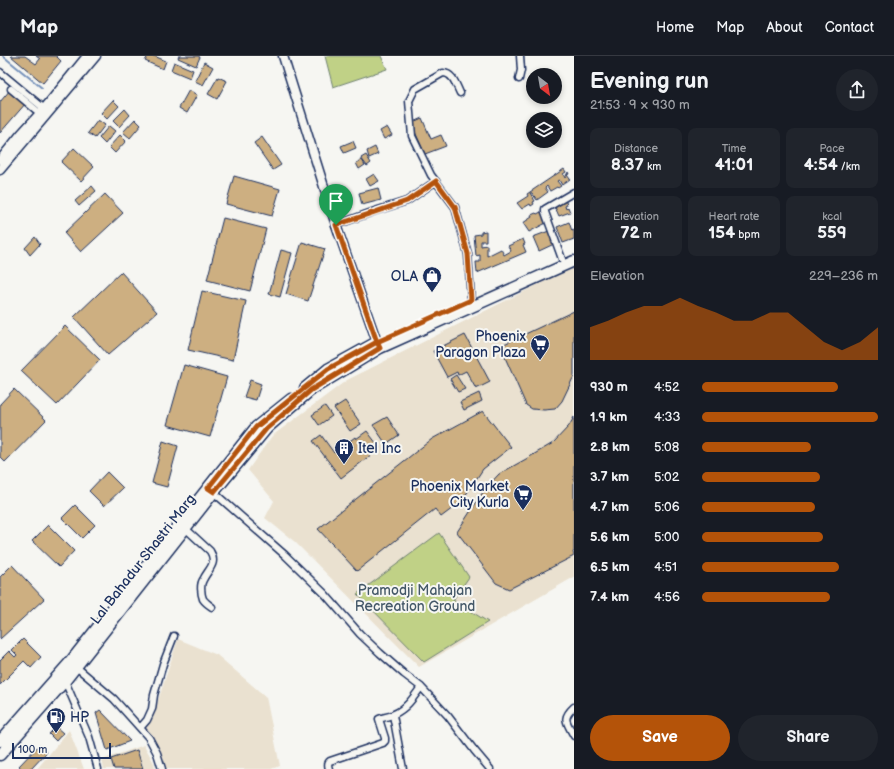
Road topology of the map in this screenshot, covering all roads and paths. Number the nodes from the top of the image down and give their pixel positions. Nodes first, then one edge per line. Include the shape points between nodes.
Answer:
1 (87, 56) edge
2 (96, 56) edge
3 (283, 56) edge
4 (520, 56) edge
5 (0, 72) edge
6 (519, 79) dead end
7 (460, 93) dead end
8 (59, 96) junction
9 (44, 113) junction
10 (24, 136) junction
11 (0, 160) edge
12 (0, 170) edge
13 (436, 181) junction
14 (574, 192) edge
15 (336, 225) junction
16 (574, 254) edge
17 (562, 259) junction
18 (574, 261) edge
19 (471, 300) junction
20 (378, 345) junction
21 (260, 430) junction
22 (211, 490) junction
23 (185, 528) junction
24 (212, 607) dead end
25 (174, 636) dead end
26 (73, 664) junction
27 (65, 681) junction
28 (421, 687) junction
29 (574, 707) edge
30 (393, 715) junction
31 (140, 728) junction
32 (574, 736) edge
33 (3, 742) edge
34 (0, 755) edge
35 (98, 769) edge
36 (162, 769) edge
37 (329, 769) edge
38 (403, 769) edge
39 (490, 769) edge

1 - 8 street
2 - 8 street
3 - 15 street
4 - 6 street
5 - 9 street via 13,87
7 - 13 street via 451,77 443,73 415,89 409,101 412,136
8 - 9 street
9 - 10 street
10 - 11 street
10 - 12 street
13 - 15 street via 407,201
13 - 19 street via 455,207 468,254
14 - 17 street via 545,209
15 - 20 street
16 - 17 main road, Lal Bahadur Shastri Marg
17 - 19 main road, Lal Bahadur Shastri Marg
18 - 20 main road, Lal Bahadur Shastri Marg
19 - 20 main road, Lal Bahadur Shastri Marg
20 - 21 main road, Lal Bahadur Shastri Marg via 311,390 291,413
20 - 21 main road, Lal Bahadur Shastri Marg via 328,369
21 - 22 main road, Lal Bahadur Shastri Marg
22 - 23 main road, Lal Bahadur Shastri Marg
22 - 26 main road, Lal Bahadur Shastri Marg
22 - 28 street via 285,555 370,644
23 - 24 street via 213,556 212,565 202,581 204,600
23 - 26 main road, Lal Bahadur Shastri Marg
25 - 31 street via 163,664 152,709
26 - 27 main road, Lal Bahadur Shastri Marg
26 - 31 street via 114,699
26 - 33 main road, Lal Bahadur Shastri Marg
27 - 33 main road, Lal Bahadur Shastri Marg
27 - 35 street
28 - 30 street via 400,712
28 - 39 street
29 - 32 street via 566,717
30 - 37 street via 379,719 385,738 383,743 330,761
30 - 38 street
31 - 36 street via 149,738
33 - 34 main road, Lal Bahadur Shastri Marg

